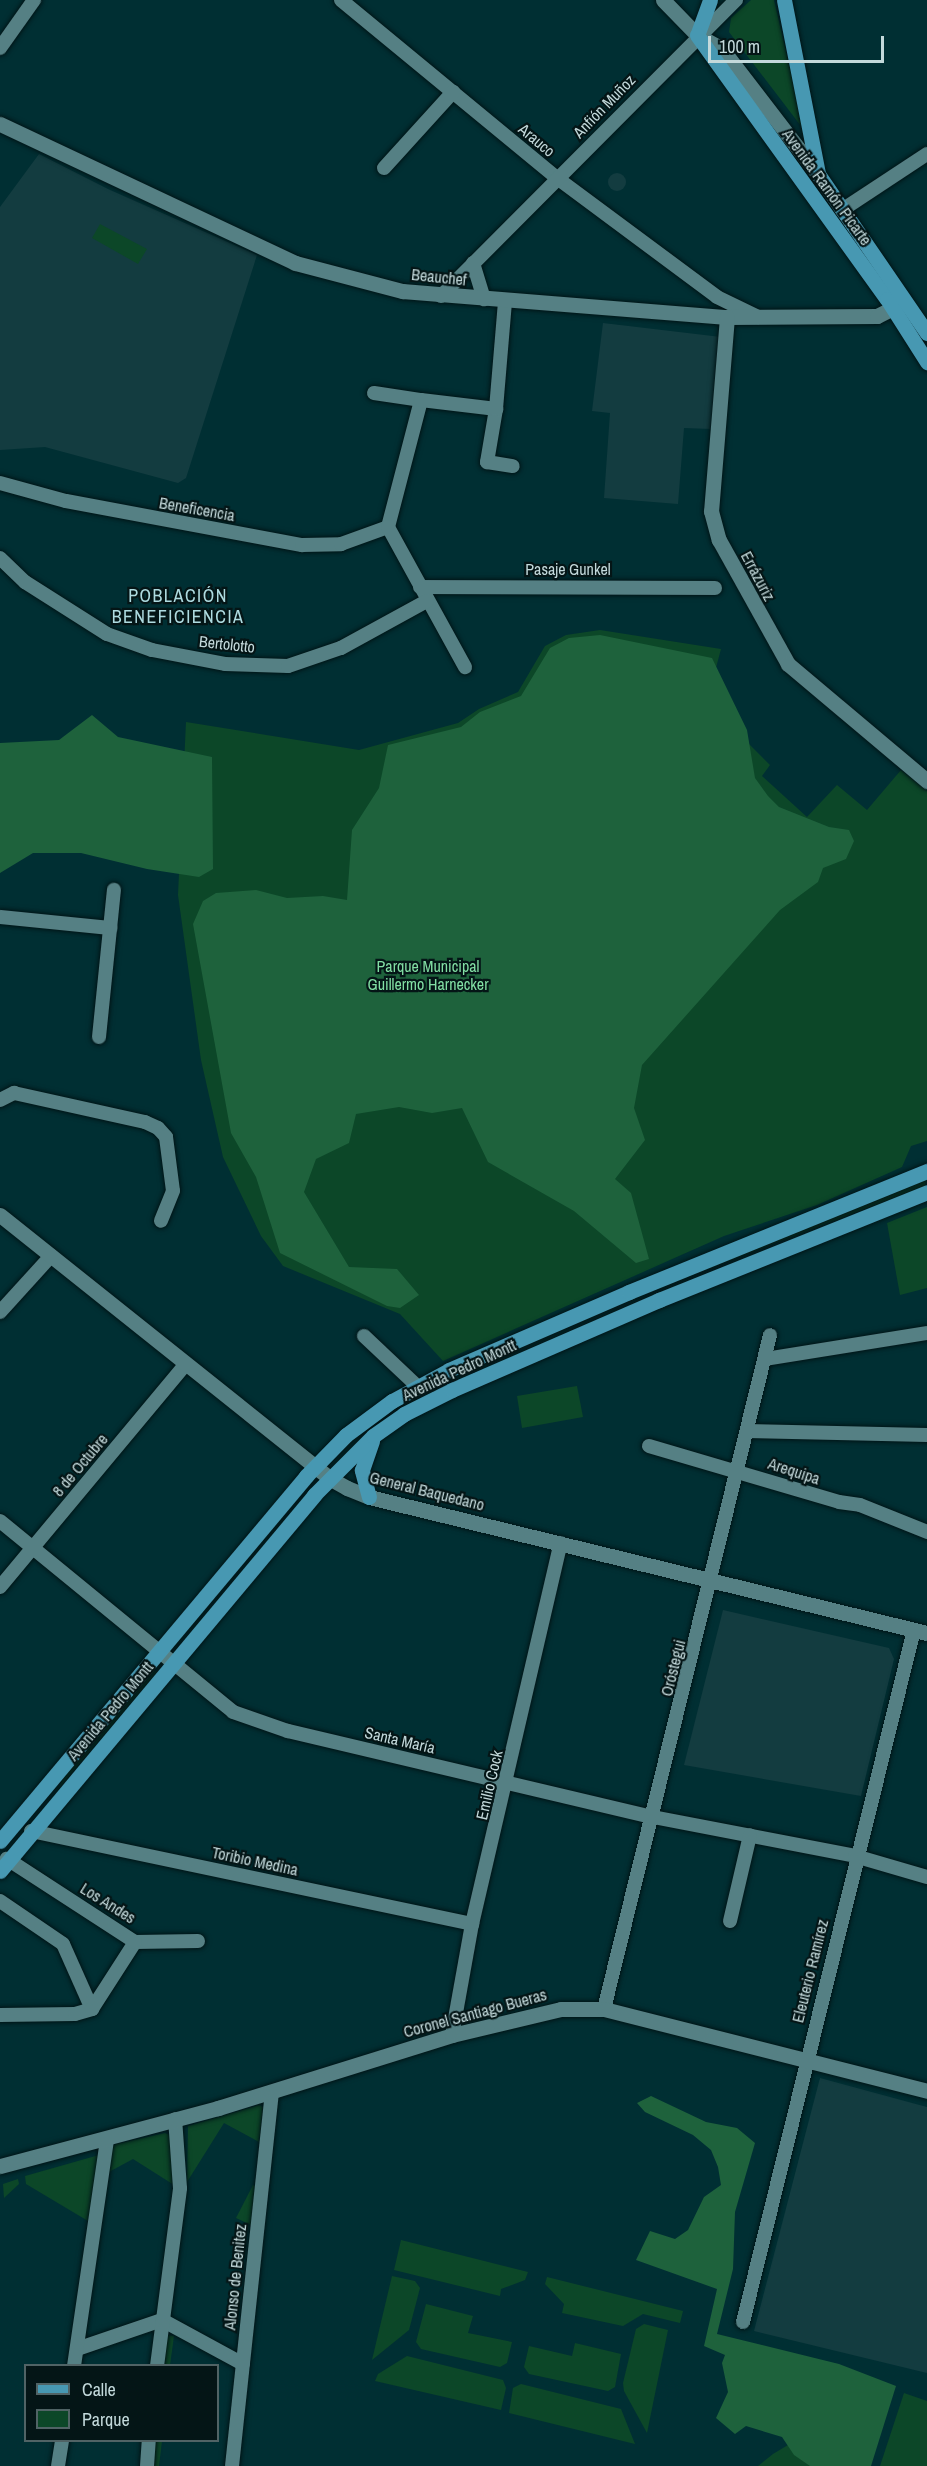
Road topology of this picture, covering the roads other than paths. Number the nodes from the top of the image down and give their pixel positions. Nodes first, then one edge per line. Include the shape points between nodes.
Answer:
1 (34, 0) edge
2 (341, 0) edge
3 (663, 0) edge
4 (710, 0) edge
5 (736, 0) edge
6 (784, 0) edge
7 (697, 35) junction
8 (0, 48) edge
9 (453, 93) junction
10 (0, 124) edge
11 (927, 154) edge
12 (384, 168) dead end
13 (818, 174) junction
14 (557, 178) junction
15 (842, 210) junction
16 (473, 263) junction
17 (441, 296) junction
18 (717, 297) junction
19 (484, 299) junction
20 (505, 301) junction
21 (899, 306) junction
22 (727, 317) junction
23 (758, 317) junction
24 (927, 333) edge
25 (927, 362) edge
26 (374, 393) dead end
27 (421, 400) junction
28 (496, 409) junction
29 (513, 466) dead end
30 (2, 488) edge
31 (388, 527) junction
32 (0, 558) edge
33 (420, 587) junction
34 (715, 588) dead end
35 (427, 601) junction
36 (465, 667) dead end
37 (927, 781) edge
38 (114, 890) dead end
39 (0, 917) edge
40 (110, 928) junction
41 (99, 1037) dead end
42 (0, 1100) edge
43 (927, 1171) edge
44 (927, 1192) edge
45 (0, 1215) edge
46 (161, 1221) dead end
47 (51, 1256) junction
48 (651, 1284) junction
49 (659, 1300) junction
50 (0, 1312) edge
51 (927, 1333) edge
52 (770, 1335) dead end
53 (364, 1336) dead end
54 (765, 1359) junction
55 (186, 1364) junction
56 (416, 1385) junction
57 (747, 1431) junction
58 (927, 1435) edge
59 (373, 1436) junction
60 (649, 1446) dead end
61 (314, 1466) junction
62 (736, 1469) junction
63 (329, 1478) junction
64 (369, 1497) junction
65 (0, 1521) edge
66 (927, 1532) edge
67 (561, 1543) junction
68 (32, 1548) junction
69 (711, 1579) junction
70 (0, 1587) edge
71 (920, 1632) edge
72 (158, 1654) junction
73 (172, 1665) junction
74 (507, 1782) junction
75 (653, 1817) junction
76 (18, 1819) junction
77 (31, 1831) junction
78 (750, 1835) junction
79 (0, 1840) edge
80 (855, 1856) junction
81 (4, 1865) edge
82 (927, 1877) edge
83 (0, 1901) edge
84 (730, 1921) dead end
85 (472, 1924) junction
86 (198, 1941) dead end
87 (135, 1942) junction
88 (92, 2009) junction
89 (604, 2009) junction
90 (0, 2014) edge
91 (452, 2036) junction
92 (806, 2060) junction
93 (927, 2091) edge
94 (272, 2092) junction
95 (175, 2119) junction
96 (107, 2140) junction
97 (38, 2159) junction
98 (0, 2166) edge
99 (0, 2177) edge
100 (162, 2320) junction
101 (743, 2322) dead end
102 (76, 2349) junction
103 (74, 2364) edge
104 (157, 2364) edge
105 (243, 2364) junction
106 (62, 2442) edge
107 (149, 2442) edge
108 (58, 2466) edge
109 (147, 2466) edge
110 (232, 2466) edge

1 - 8 street
2 - 9 street, Arauco
3 - 7 main road, Avenida Ramón Picarte
4 - 7 main road
5 - 7 street, Anfión Muñoz
6 - 13 main road
7 - 13 main road, Avenida Ramón Picarte via 722,49
7 - 14 street, Anfión Muñoz
7 - 21 main road, Avenida Ramón Picarte
9 - 12 street
9 - 14 street, Arauco
10 - 17 main road, Beauchef via 295,263 402,291
11 - 15 street
13 - 15 main road, Avenida Ramón Picarte
14 - 16 street, Anfión Muñoz
14 - 18 street, Arauco
15 - 21 main road, Avenida Ramón Picarte
16 - 17 street, Anfión Muñoz
16 - 19 street
17 - 19 main road, Beauchef
18 - 22 street, Arauco
18 - 23 street, Arauco
19 - 20 main road, Beauchef
20 - 22 main road, Beauchef
20 - 28 street
21 - 23 main road, Beauchef via 877,316
21 - 24 main road, Avenida Ramón Picarte
21 - 25 main road, Avenida Ramón Picarte
22 - 23 main road, Beauchef
22 - 37 main road, Errázuriz via 711,511 719,540 788,664
26 - 27 street
27 - 28 street
27 - 31 street
28 - 29 street via 487,462
30 - 31 street, Beneficencia via 302,545 341,544
31 - 33 street
32 - 35 street, Bertolotto via 25,582 107,634 152,650 225,664 288,666 341,648
33 - 34 street, Pasaje Gunkel
33 - 35 street
35 - 36 street
38 - 40 street
39 - 40 street
40 - 41 street
42 - 46 street via 14,1093 158,1128 166,1137 172,1191
43 - 48 main road, Avenida Pedro Montt
44 - 49 main road, Avenida Pedro Montt
45 - 47 main road, General Baquedano
47 - 50 street
47 - 55 main road, General Baquedano
48 - 49 main road
48 - 56 main road, Avenida Pedro Montt
49 - 59 main road, Avenida Pedro Montt via 429,1401
51 - 54 street
52 - 54 street, Oróstegui
53 - 56 street
54 - 57 street, Oróstegui
55 - 61 main road, General Baquedano
55 - 68 street, 8 de Octubre
56 - 61 main road, Avenida Pedro Montt via 346,1435
57 - 58 street
57 - 62 street, Oróstegui
59 - 63 main road, Avenida Pedro Montt
59 - 64 main road via 362,1470
60 - 62 street, Arequipa
61 - 63 main road, General Baquedano
61 - 72 main road, Avenida Pedro Montt
62 - 66 street, Arequipa via 860,1505
62 - 69 street, Oróstegui
63 - 64 main road, General Baquedano
63 - 73 main road, Avenida Pedro Montt
64 - 67 main road, General Baquedano
65 - 68 street, Santa María
67 - 69 main road, General Baquedano
67 - 74 street, Emilio Cock
68 - 70 street, 8 de Octubre
68 - 72 street, Santa María
69 - 71 main road, General Baquedano
69 - 75 street, Oróstegui
71 - 80 street, Eleuterio Ramírez
72 - 73 street, Santa María
72 - 76 main road, Avenida Pedro Montt
73 - 74 street, Santa María via 233,1712 288,1731
73 - 77 main road, Avenida Pedro Montt
74 - 75 street, Santa María
74 - 85 street, Emilio Cock
75 - 78 street, Santa María
75 - 89 street, Oróstegui
76 - 77 main road
76 - 79 main road, Avenida Pedro Montt
77 - 81 main road, Avenida Pedro Montt
77 - 85 street, Toribio Medina
78 - 80 street, Santa María
78 - 84 street
80 - 82 street, Santa María
80 - 92 street, Eleuterio Ramírez
81 - 87 street, Los Andes
83 - 88 street via 63,1944
85 - 91 street, Emilio Cock
86 - 87 street
87 - 88 street, Los Andes
88 - 90 street via 75,2014
89 - 91 main road, Coronel Santiago Bueras via 561,2009
89 - 92 main road, Coronel Santiago Bueras
91 - 94 main road, Coronel Santiago Bueras
92 - 93 main road, Coronel Santiago Bueras
92 - 101 street, Eleuterio Ramírez
94 - 95 main road, Coronel Santiago Bueras
94 - 105 street, Alonso de Benitez
95 - 96 main road, Coronel Santiago Bueras
95 - 100 street via 180,2188
96 - 97 main road, Coronel Santiago Bueras
96 - 102 street
97 - 98 main road, Coronel Santiago Bueras
97 - 99 main road, Coronel Santiago Bueras
100 - 102 street
100 - 104 street
100 - 105 street
102 - 103 street
105 - 110 street, Alonso de Benitez
106 - 108 street
107 - 109 street

